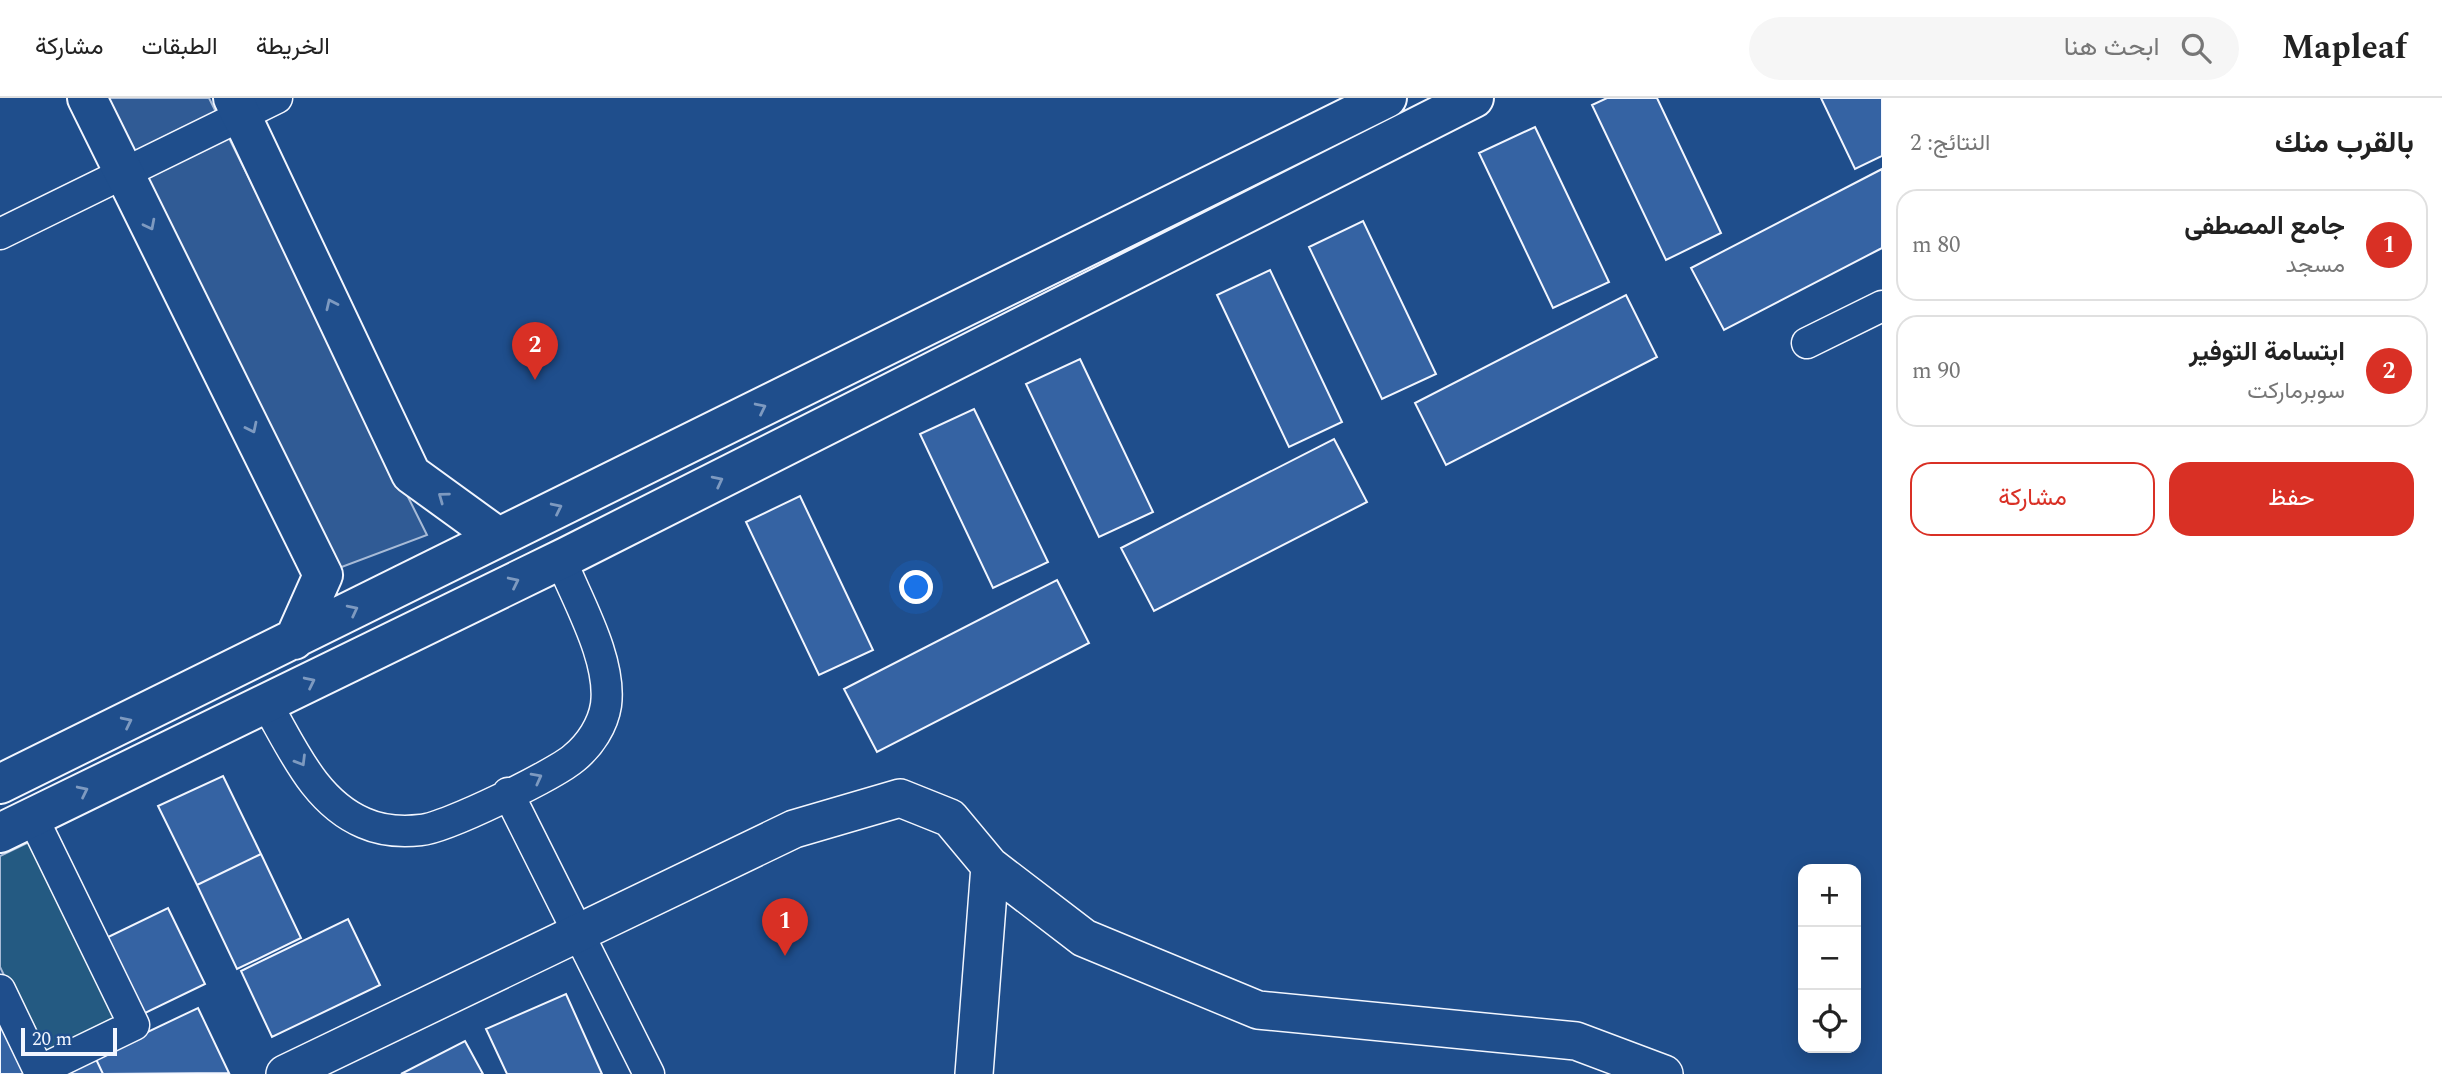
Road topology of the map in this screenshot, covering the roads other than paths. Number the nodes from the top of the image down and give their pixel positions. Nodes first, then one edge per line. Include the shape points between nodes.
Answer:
1 (87, 98) edge
2 (277, 98) edge
3 (1387, 98) edge
4 (1474, 98) edge
5 (237, 107) edge
6 (124, 174) junction
7 (0, 234) edge
8 (1882, 306) edge
9 (1807, 343) dead end
10 (498, 537) junction
11 (561, 560) junction
12 (294, 640) junction
13 (266, 703) junction
14 (0, 784) edge
15 (508, 793) junction
16 (16, 824) edge
17 (990, 866) junction
18 (578, 935) junction
19 (0, 990) edge
20 (285, 1074) edge
21 (649, 1074) edge
22 (974, 1074) edge
23 (1664, 1074) edge

1 - 6 main road
2 - 5 street
10 -> 3 main road
11 -> 4 main road
5 - 6 street
10 -> 5 main road via 411,474
6 - 7 street
6 -> 12 main road via 323,575
8 - 9 street
12 -> 10 main road
13 -> 11 main road
15 -> 11 street via 572,760 598,727 605,708 604,666
14 -> 12 main road
13 -> 15 street via 317,788 339,809 365,823 393,831 424,830 452,822
16 -> 13 main road
15 - 18 street
16 - 19 street via 134,1025 39,1070
17 - 18 street via 950,818 900,798 794,829
17 - 22 street
17 - 23 street via 1084,938 1258,1010 1576,1041
18 - 20 street
18 - 21 street

